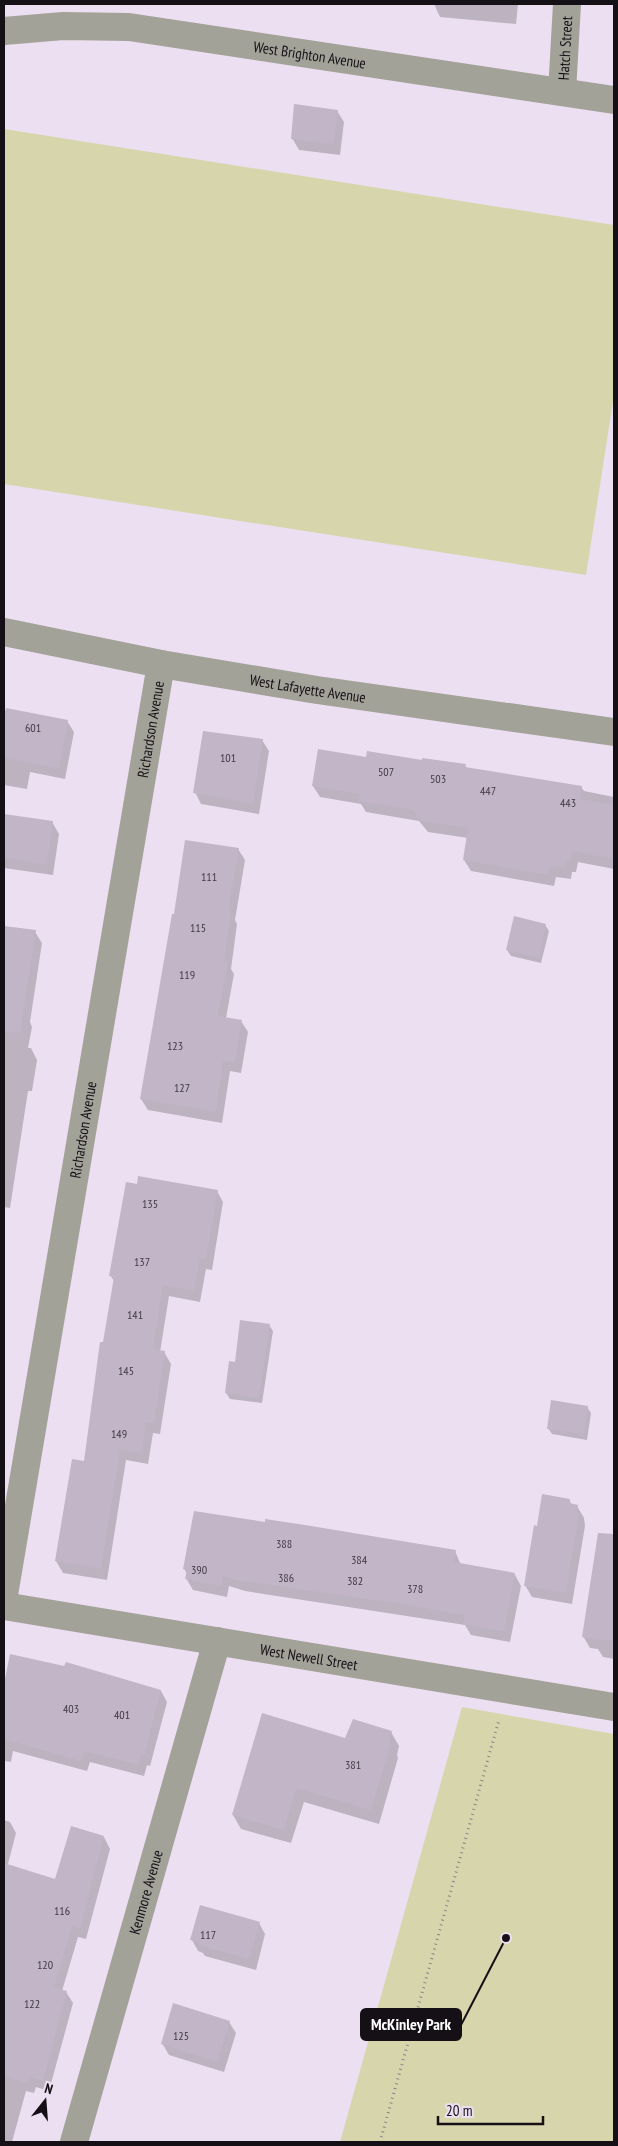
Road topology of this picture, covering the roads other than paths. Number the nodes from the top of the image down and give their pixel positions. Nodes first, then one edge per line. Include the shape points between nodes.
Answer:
1 (566, 4) edge
2 (4, 31) edge
3 (562, 92) junction
4 (614, 100) edge
5 (4, 632) edge
6 (161, 664) junction
7 (614, 732) edge
8 (4, 1595) edge
9 (4, 1606) edge
10 (217, 1641) junction
11 (614, 1708) edge
12 (74, 2142) edge

1 - 3 street, Hatch Street
2 - 3 street, West Brighton Avenue via 63,26 129,27
3 - 4 street, West Brighton Avenue
5 - 6 street, West Lafayette Avenue
6 - 7 street, West Lafayette Avenue via 317,690
6 - 8 street, Richardson Avenue
9 - 10 street, West Newell Street
10 - 11 street, West Newell Street
10 - 12 street, Kenmore Avenue

